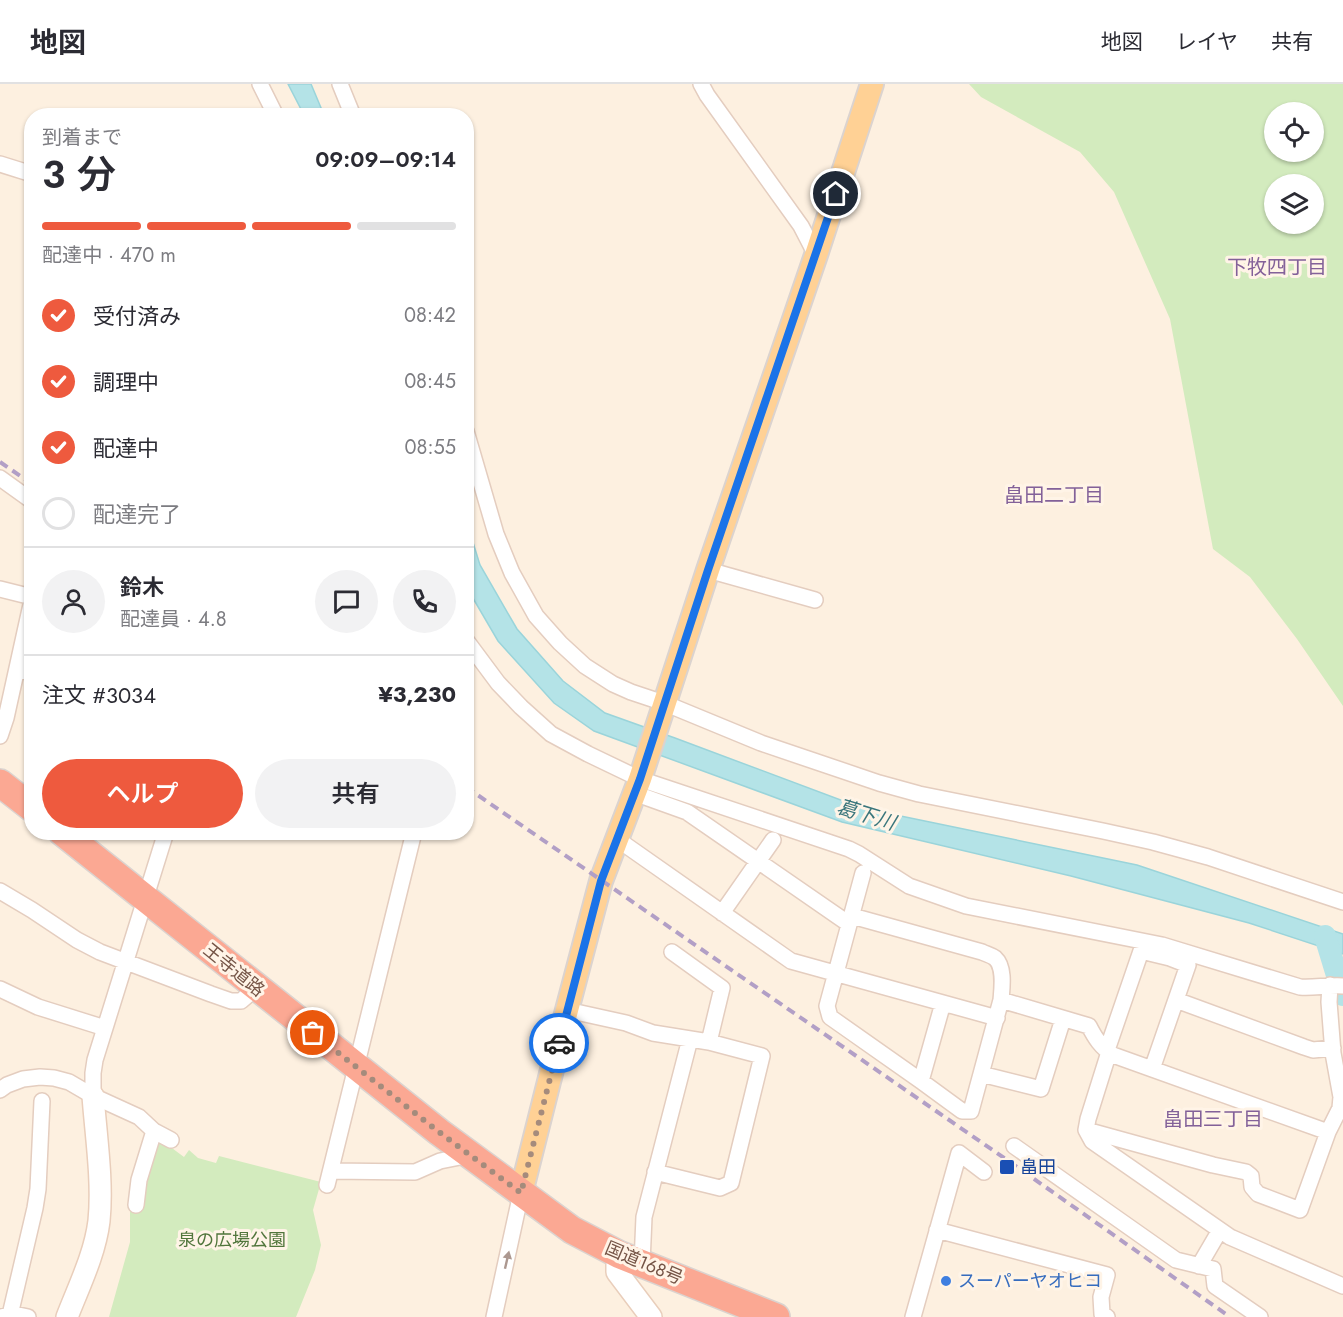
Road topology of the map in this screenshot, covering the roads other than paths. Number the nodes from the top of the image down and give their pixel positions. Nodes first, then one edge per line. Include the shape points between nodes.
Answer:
1 (260, 84) edge
2 (340, 84) edge
3 (701, 84) edge
4 (873, 84) edge
5 (272, 108) edge
6 (350, 108) edge
7 (0, 164) edge
8 (24, 172) edge
9 (816, 255) junction
10 (474, 458) edge
11 (0, 478) edge
12 (24, 495) edge
13 (708, 570) junction
14 (0, 589) edge
15 (24, 596) edge
16 (815, 600) dead end
17 (474, 651) edge
18 (24, 671) edge
19 (664, 703) junction
20 (0, 736) edge
21 (0, 783) edge
22 (637, 786) junction
23 (24, 802) edge
24 (617, 839) junction
25 (72, 840) edge
26 (163, 840) edge
27 (412, 840) edge
28 (773, 840) dead end
29 (758, 861) junction
30 (863, 873) dead end
31 (0, 891) edge
32 (145, 899) junction
33 (1343, 903) edge
34 (722, 913) junction
35 (851, 920) junction
36 (672, 952) dead end
37 (126, 960) junction
38 (836, 973) junction
39 (1337, 985) edge
40 (256, 988) junction
41 (0, 989) edge
42 (1001, 1000) junction
43 (1176, 1000) junction
44 (944, 1003) junction
45 (567, 1010) junction
46 (997, 1018) junction
47 (1063, 1019) junction
48 (105, 1028) junction
49 (690, 1038) junction
50 (709, 1042) junction
51 (1333, 1047) junction
52 (1108, 1051) junction
53 (356, 1066) junction
54 (1152, 1069) junction
55 (981, 1074) junction
56 (921, 1081) junction
57 (0, 1090) edge
58 (93, 1096) junction
59 (42, 1101) dead end
60 (1339, 1119) edge
61 (1086, 1130) junction
62 (154, 1131) junction
63 (1328, 1132) junction
64 (171, 1140) dead end
65 (1014, 1146) dead end
66 (470, 1155) junction
67 (655, 1172) junction
68 (984, 1172) dead end
69 (521, 1193) junction
70 (136, 1204) dead end
71 (937, 1230) junction
72 (1220, 1230) junction
73 (631, 1259) junction
74 (1199, 1266) junction
75 (1343, 1286) edge
76 (5, 1316) edge
77 (28, 1317) edge
78 (67, 1317) edge
79 (494, 1317) edge
80 (651, 1317) edge
81 (776, 1317) edge
82 (913, 1317) edge
83 (1107, 1317) edge
84 (1260, 1317) edge

1 - 5 street
2 - 6 street
3 - 9 street via 801,226
4 - 9 main road
7 - 8 street
9 - 13 main road
10 - 19 street via 496,534 536,616 585,666 613,684
11 - 12 street
13 - 16 street
13 - 19 main road
14 - 15 street
17 - 22 street via 498,683 551,734
18 - 20 street
19 - 22 main road
19 - 33 street via 761,743 879,783 1153,842
21 - 23 highway
22 - 24 main road
22 - 29 street via 687,812
22 - 39 street via 849,849 909,885 966,906 1162,945 1300,987
24 - 34 street
24 - 45 main road via 601,881
25 - 32 highway, 王寺道路
26 - 32 street
27 - 53 street
28 - 29 street
29 - 34 street
29 - 35 street
30 - 35 street
31 - 37 street via 77,940
32 - 37 street
32 - 40 highway, 王寺道路
34 - 38 street via 791,961
35 - 38 street
35 - 42 street via 991,955 1000,967
36 - 50 street via 722,988
37 - 40 street via 231,1001 241,1001
37 - 48 street
38 - 44 street
38 - 56 street via 827,1006 830,1017
39 - 51 street via 1329,1002
40 - 53 highway, 王寺道路
41 - 48 street via 38,1007
42 - 46 street
42 - 47 street
43 - 51 street via 1313,1050
43 - 52 street via 1188,965 1141,951
43 - 54 street
44 - 46 street
44 - 56 street
45 - 49 street via 653,1033
45 - 69 main road
46 - 55 street
47 - 52 street via 1089,1026
47 - 55 street via 1041,1089
48 - 58 street via 94,1067
49 - 50 street
49 - 67 street
50 - 67 street via 762,1056 731,1183 720,1188
51 - 60 street via 1341,1097
52 - 54 street
52 - 61 street
53 - 66 highway, 王寺道路
53 - 66 street via 329,1178 416,1172 440,1161
54 - 63 street
55 - 56 street via 971,1111 962,1112
57 - 58 street via 23,1079 40,1077 69,1082
58 - 62 street via 139,1117
58 - 78 street via 101,1197 99,1223
59 - 76 street via 35,1208
60 - 63 street
61 - 63 street via 1246,1172 1258,1194 1300,1210
61 - 72 street via 1092,1141
62 - 64 street
62 - 70 street
65 - 74 street via 1176,1260
66 - 69 highway, 王寺道路
67 - 73 street
68 - 71 street via 958,1153
69 - 73 highway, 国道168号 via 572,1230
79 -> 69 street
71 - 82 street
71 - 83 street via 1107,1275 1101,1297 1102,1314
72 - 74 street
72 - 75 street
73 - 80 street via 616,1265 617,1272
73 - 81 highway, 国道168号
74 - 84 street via 1213,1269 1215,1286
76 - 77 street

